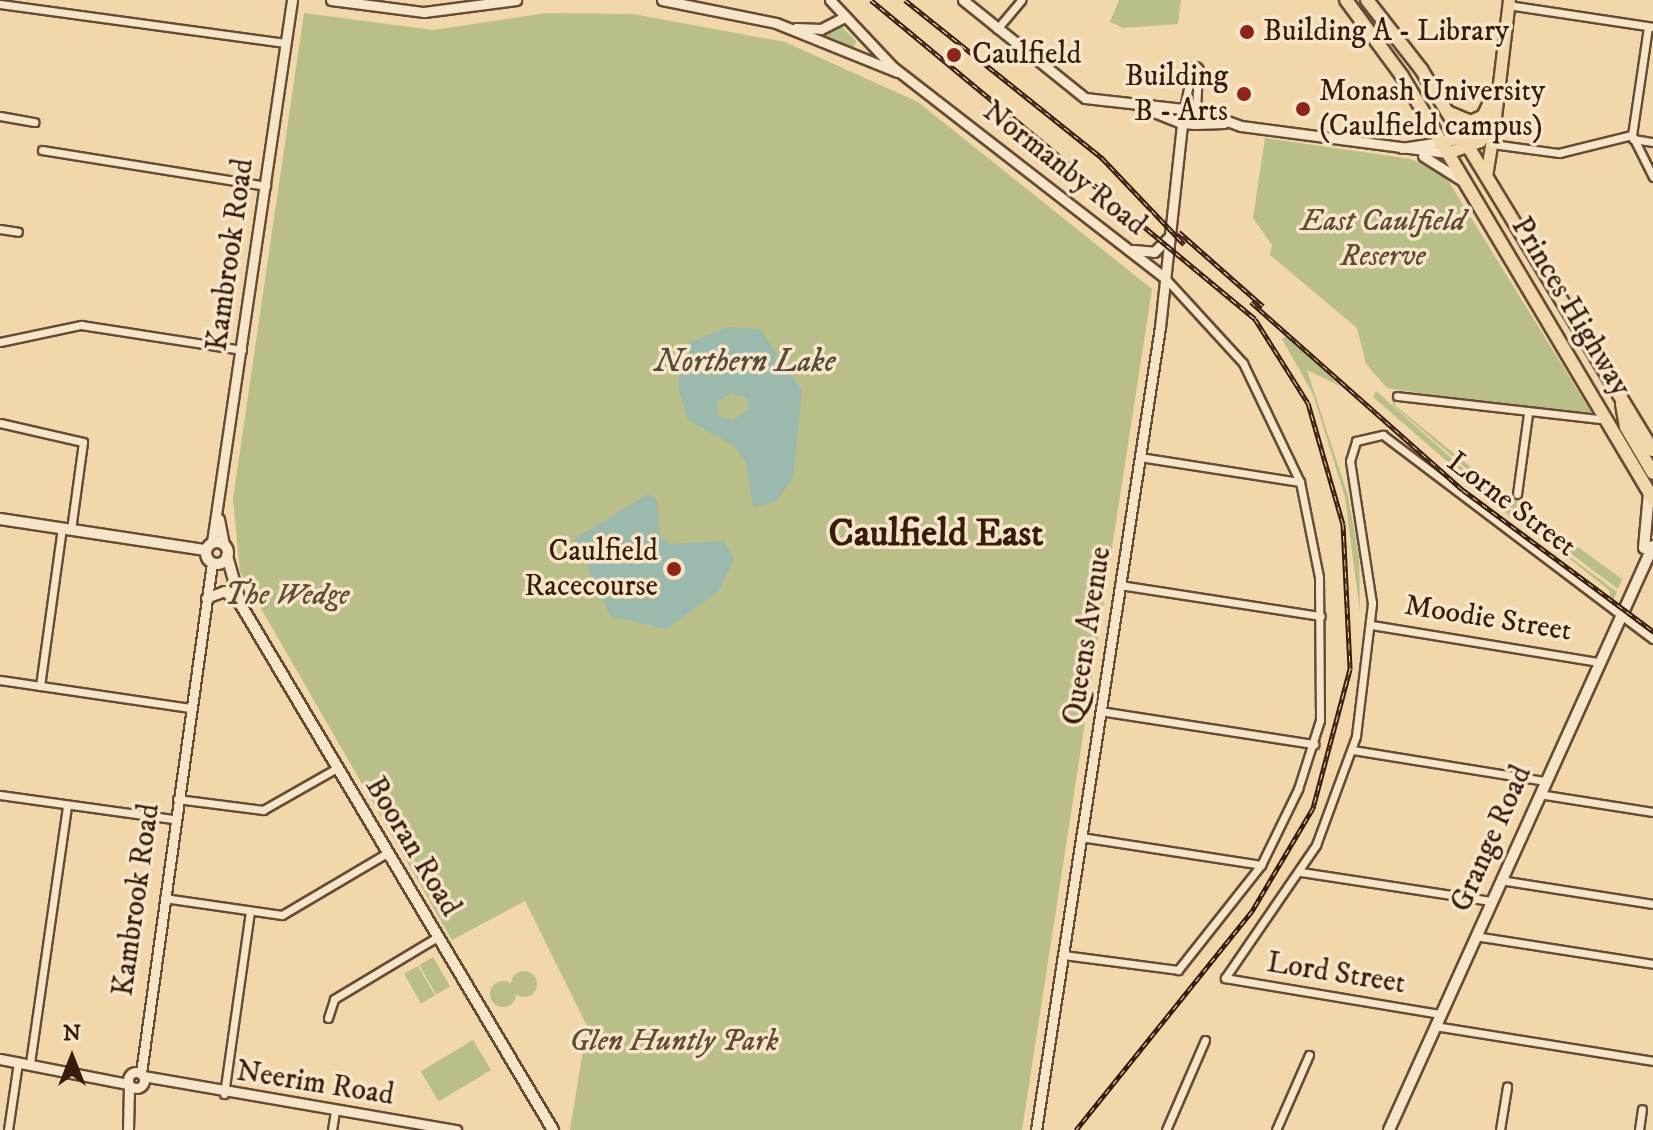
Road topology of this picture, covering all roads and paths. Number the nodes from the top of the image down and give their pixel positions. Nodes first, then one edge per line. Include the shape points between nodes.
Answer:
1 (292, 0) edge
2 (331, 0) edge
3 (433, 0) edge
4 (516, 0) edge
5 (662, 0) edge
6 (830, 0) edge
7 (963, 0) edge
8 (1021, 0) edge
9 (1346, 0) edge
10 (1367, 0) edge
11 (678, 1) edge
12 (1508, 2) edge
13 (0, 4) edge
14 (433, 11) junction
15 (845, 17) junction
16 (1650, 27) edge
17 (793, 28) junction
18 (997, 29) junction
19 (865, 39) junction
20 (285, 43) junction
21 (848, 53) junction
22 (900, 73) junction
23 (1147, 109) junction
24 (1184, 109) junction
25 (1196, 111) junction
26 (1447, 111) junction
27 (1491, 115) junction
28 (0, 116) edge
29 (34, 122) dead end
30 (1181, 123) junction
31 (1232, 123) junction
32 (1194, 125) junction
33 (1632, 137) junction
34 (1653, 142) edge
35 (1465, 143) junction
36 (1492, 144) junction
37 (1444, 148) junction
38 (1184, 149) junction
39 (1399, 149) junction
40 (42, 150) dead end
41 (1420, 154) junction
42 (1486, 176) junction
43 (1653, 177) edge
44 (1464, 182) junction
45 (266, 186) junction
46 (1172, 228) junction
47 (0, 229) edge
48 (18, 232) dead end
49 (1126, 248) junction
50 (1165, 278) junction
51 (0, 342) edge
52 (242, 350) junction
53 (1397, 396) dead end
54 (1622, 400) junction
55 (1528, 414) junction
56 (1608, 420) junction
57 (0, 423) edge
58 (1629, 445) junction
59 (1653, 450) edge
60 (1140, 457) junction
61 (1653, 473) edge
62 (1300, 482) junction
63 (1517, 494) dead end
64 (1651, 496) edge
65 (218, 516) junction
66 (0, 519) edge
67 (1653, 528) edge
68 (67, 529) junction
69 (224, 544) junction
70 (209, 546) junction
71 (1651, 547) edge
72 (227, 556) junction
73 (214, 563) junction
74 (1120, 585) junction
75 (234, 587) junction
76 (206, 598) junction
77 (241, 605) junction
78 (1618, 614) junction
79 (1321, 616) junction
80 (1372, 625) junction
81 (1653, 639) edge
82 (1597, 662) junction
83 (0, 680) edge
84 (40, 686) junction
85 (190, 708) junction
86 (1100, 711) junction
87 (1314, 744) junction
88 (1353, 750) junction
89 (337, 768) junction
90 (1544, 781) junction
91 (1539, 794) junction
92 (0, 795) edge
93 (177, 799) junction
94 (67, 805) junction
95 (1653, 812) edge
96 (174, 819) junction
97 (1081, 837) junction
98 (387, 853) junction
99 (1261, 865) junction
100 (1301, 872) junction
101 (1500, 880) junction
102 (162, 898) junction
103 (1491, 901) junction
104 (1653, 904) edge
105 (250, 911) junction
106 (1475, 936) junction
107 (437, 937) junction
108 (1063, 955) junction
109 (1653, 964) edge
110 (1440, 1014) junction
111 (328, 1018) dead end
112 (1435, 1026) junction
113 (1205, 1040) dead end
114 (1309, 1055) dead end
115 (0, 1059) edge
116 (1653, 1061) edge
117 (18, 1062) junction
118 (30, 1063) junction
119 (136, 1080) junction
120 (1507, 1087) dead end
121 (224, 1094) junction
122 (1642, 1109) dead end
123 (335, 1111) junction
124 (444, 1129) edge
125 (8, 1130) edge
126 (128, 1130) edge
127 (332, 1130) edge
128 (456, 1130) edge
129 (553, 1130) edge
130 (1036, 1130) edge
131 (1166, 1130) edge
132 (1276, 1130) edge
133 (1389, 1130) edge
134 (1500, 1130) edge
135 (1639, 1130) edge

1 - 20 street, Kambrook Road
2 - 14 street
3 - 14 street
4 - 14 street
5 - 11 street
6 - 15 street, Normanby Road
7 - 18 street
8 - 18 street
9 - 37 highway, Princes Highway
10 - 26 highway, Princes Highway
11 - 17 street
12 - 16 street
12 - 27 main road
13 - 20 street
15 - 17 street via 821,29
15 - 19 street, Normanby Road
16 - 33 street
17 - 21 street
18 - 23 street via 1077,94
19 - 21 street via 859,52
19 - 22 street, Normanby Road
20 - 45 street, Kambrook Road
21 - 22 street
22 - 49 street, Normanby Road
23 - 24 street
23 - 30 street
24 - 25 street
24 - 25 street via 1194,73
24 - 30 street, Queens Avenue
25 - 31 street
25 - 32 street, Queens Avenue
26 - 27 main road via 1470,121
26 - 35 highway, Princes Highway
27 - 35 main road
27 - 36 main road
28 - 29 street
30 - 32 street
30 - 38 street, Queens Avenue
31 - 32 street
31 - 39 street
32 - 38 street, Queens Avenue
33 - 34 street
33 - 36 street via 1559,153
33 - 43 street
35 - 37 main road
35 - 42 highway, Princes Highway
36 - 42 main road
37 - 39 street
37 - 41 street
37 - 44 highway, Princes Highway
38 - 46 street, Queens Avenue
39 - 41 street
40 - 45 street
41 - 44 street
42 - 54 highway, Princes Highway
44 - 56 highway, Princes Highway
45 - 52 street, Kambrook Road
46 - 49 street via 1154,252
46 - 50 street, Queens Avenue
47 - 48 street
49 - 50 street, Normanby Road
50 - 60 street, Queens Avenue
50 - 62 street via 1243,363
51 - 52 street via 81,325
52 - 65 street, Kambrook Road
53 - 55 street
54 - 58 highway
54 - 59 highway, Princes Highway
55 - 56 street
55 - 63 street
56 - 58 highway, Princes Highway
57 - 68 street via 83,442
58 - 61 highway
58 - 64 highway, Princes Highway
60 - 62 street
60 - 74 street, Queens Avenue
62 - 79 street
64 - 71 main road
65 - 69 street, Kambrook Road
65 - 70 street, Kambrook Road
66 - 68 main road
67 - 71 main road, Grange Road
68 - 70 main road
68 - 84 street
69 - 70 main road
69 - 72 main road, Booran Road
70 - 73 main road, Booran Road
71 - 78 main road, Grange Road
72 - 73 main road
72 - 75 main road, Booran Road
73 - 75 main road, Booran Road
73 - 76 street, Kambrook Road
74 - 79 street
74 - 86 street, Queens Avenue
75 - 77 main road, Booran Road
76 - 77 street via 224,591
76 - 85 street, Kambrook Road
77 - 89 main road, Booran Road
78 - 80 street, Lorne Street via 1377,433 1356,441 1350,461 1369,558
78 - 81 street, Lorne Street
78 - 82 main road, Grange Road
79 - 87 street
80 - 82 street, Moodie Street
80 - 88 street
82 - 90 main road, Grange Road
83 - 84 street
84 - 85 street
85 - 93 street, Kambrook Road
86 - 87 street
86 - 97 street, Queens Avenue
87 - 99 street
88 - 90 street
88 - 100 street
89 - 93 street via 263,810
89 - 98 main road, Booran Road
90 - 91 main road, Grange Road
91 - 95 street
91 - 101 main road, Grange Road
92 - 94 street
93 - 96 street, Kambrook Road
94 - 96 street
94 - 118 street
96 - 102 street, Kambrook Road
97 - 99 street
97 - 108 street, Queens Avenue
98 - 105 street via 282,915
98 - 107 main road, Booran Road
99 - 108 street via 1176,971
100 - 103 street
100 - 110 street, Lord Street via 1225,978
101 - 103 main road, Grange Road
101 - 104 street
102 - 105 street
102 - 119 street, Kambrook Road
103 - 106 main road, Grange Road
105 - 121 street
106 - 109 street
106 - 110 main road, Grange Road
107 - 111 street via 334,999
107 - 129 main road, Booran Road
108 - 130 street, Queens Avenue
110 - 112 main road, Grange Road
112 - 116 street
112 - 133 main road, Grange Road
113 - 131 street
114 - 132 street
115 - 117 street, Neerim Road
117 - 118 street, Neerim Road
117 - 125 street
118 - 119 street, Neerim Road
119 - 121 street, Neerim Road
119 - 126 street, Kambrook Road
120 - 134 street
121 - 123 street, Neerim Road
122 - 135 street
123 - 124 street, Neerim Road
123 - 127 street
124 - 128 street, Neerim Road

